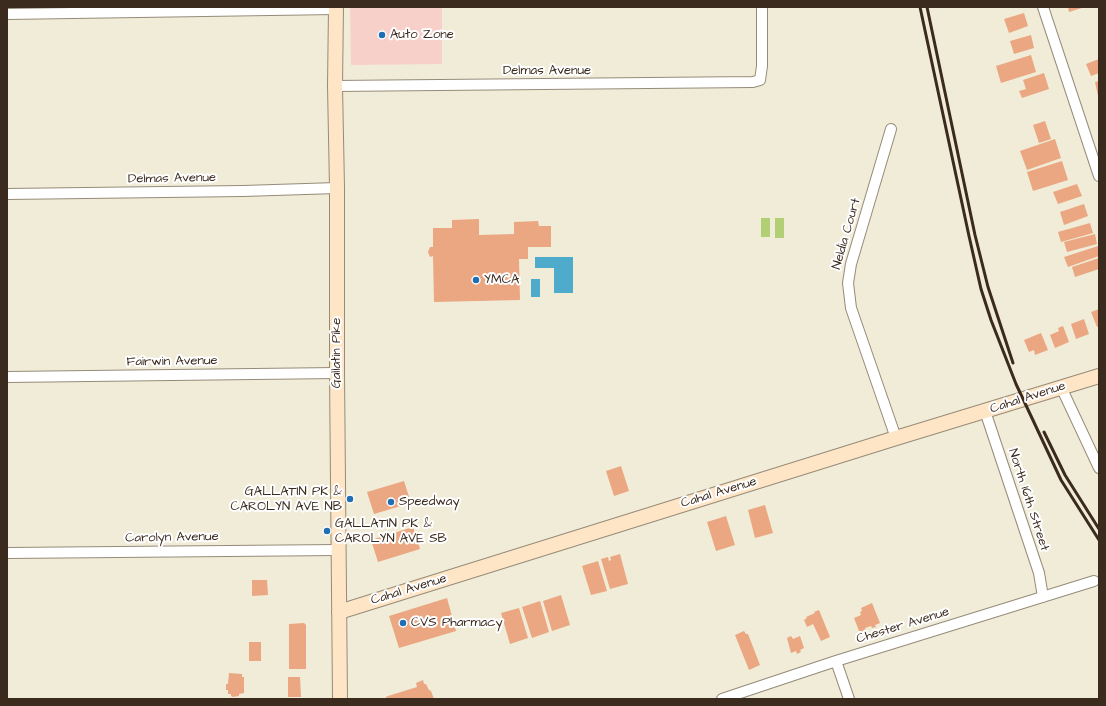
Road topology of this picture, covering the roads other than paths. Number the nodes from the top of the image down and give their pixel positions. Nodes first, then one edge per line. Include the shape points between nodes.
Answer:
1 (762, 7) edge
2 (1043, 7) edge
3 (336, 8) edge
4 (7, 14) edge
5 (335, 86) junction
6 (891, 129) dead end
7 (1099, 176) edge
8 (337, 188) junction
9 (7, 194) edge
10 (337, 373) junction
11 (1099, 376) edge
12 (7, 377) edge
13 (1061, 387) junction
14 (985, 411) junction
15 (896, 438) junction
16 (1099, 468) edge
17 (338, 550) junction
18 (7, 553) edge
19 (1094, 581) dead end
20 (1044, 596) junction
21 (339, 612) junction
22 (836, 661) junction
23 (340, 699) edge
24 (722, 699) edge
25 (849, 699) edge

1 - 5 street, Delmas Avenue via 762,66 760,80 753,82
2 - 7 street
3 - 4 street
3 - 5 street, Gallatin Pike
5 - 8 street, Gallatin Pike
6 - 15 street, Neldia Court via 851,264 848,283 851,308
8 - 9 street, Delmas Avenue
8 - 10 street, Gallatin Pike
10 - 12 street, Fairwin Avenue
10 - 17 street, Gallatin Pike
11 - 13 street, Cahal Avenue
13 - 14 street, Cahal Avenue
13 - 16 street
14 - 15 street, Cahal Avenue
14 - 20 street, North 16th Street via 1039,573
15 - 21 street, Cahal Avenue
17 - 18 street, Carolyn Avenue
17 - 21 street, Gallatin Pike
19 - 20 street, Chester Avenue
20 - 22 street, Chester Avenue
21 - 23 street, Gallatin Pike
22 - 24 street, Chester Avenue
22 - 25 street

